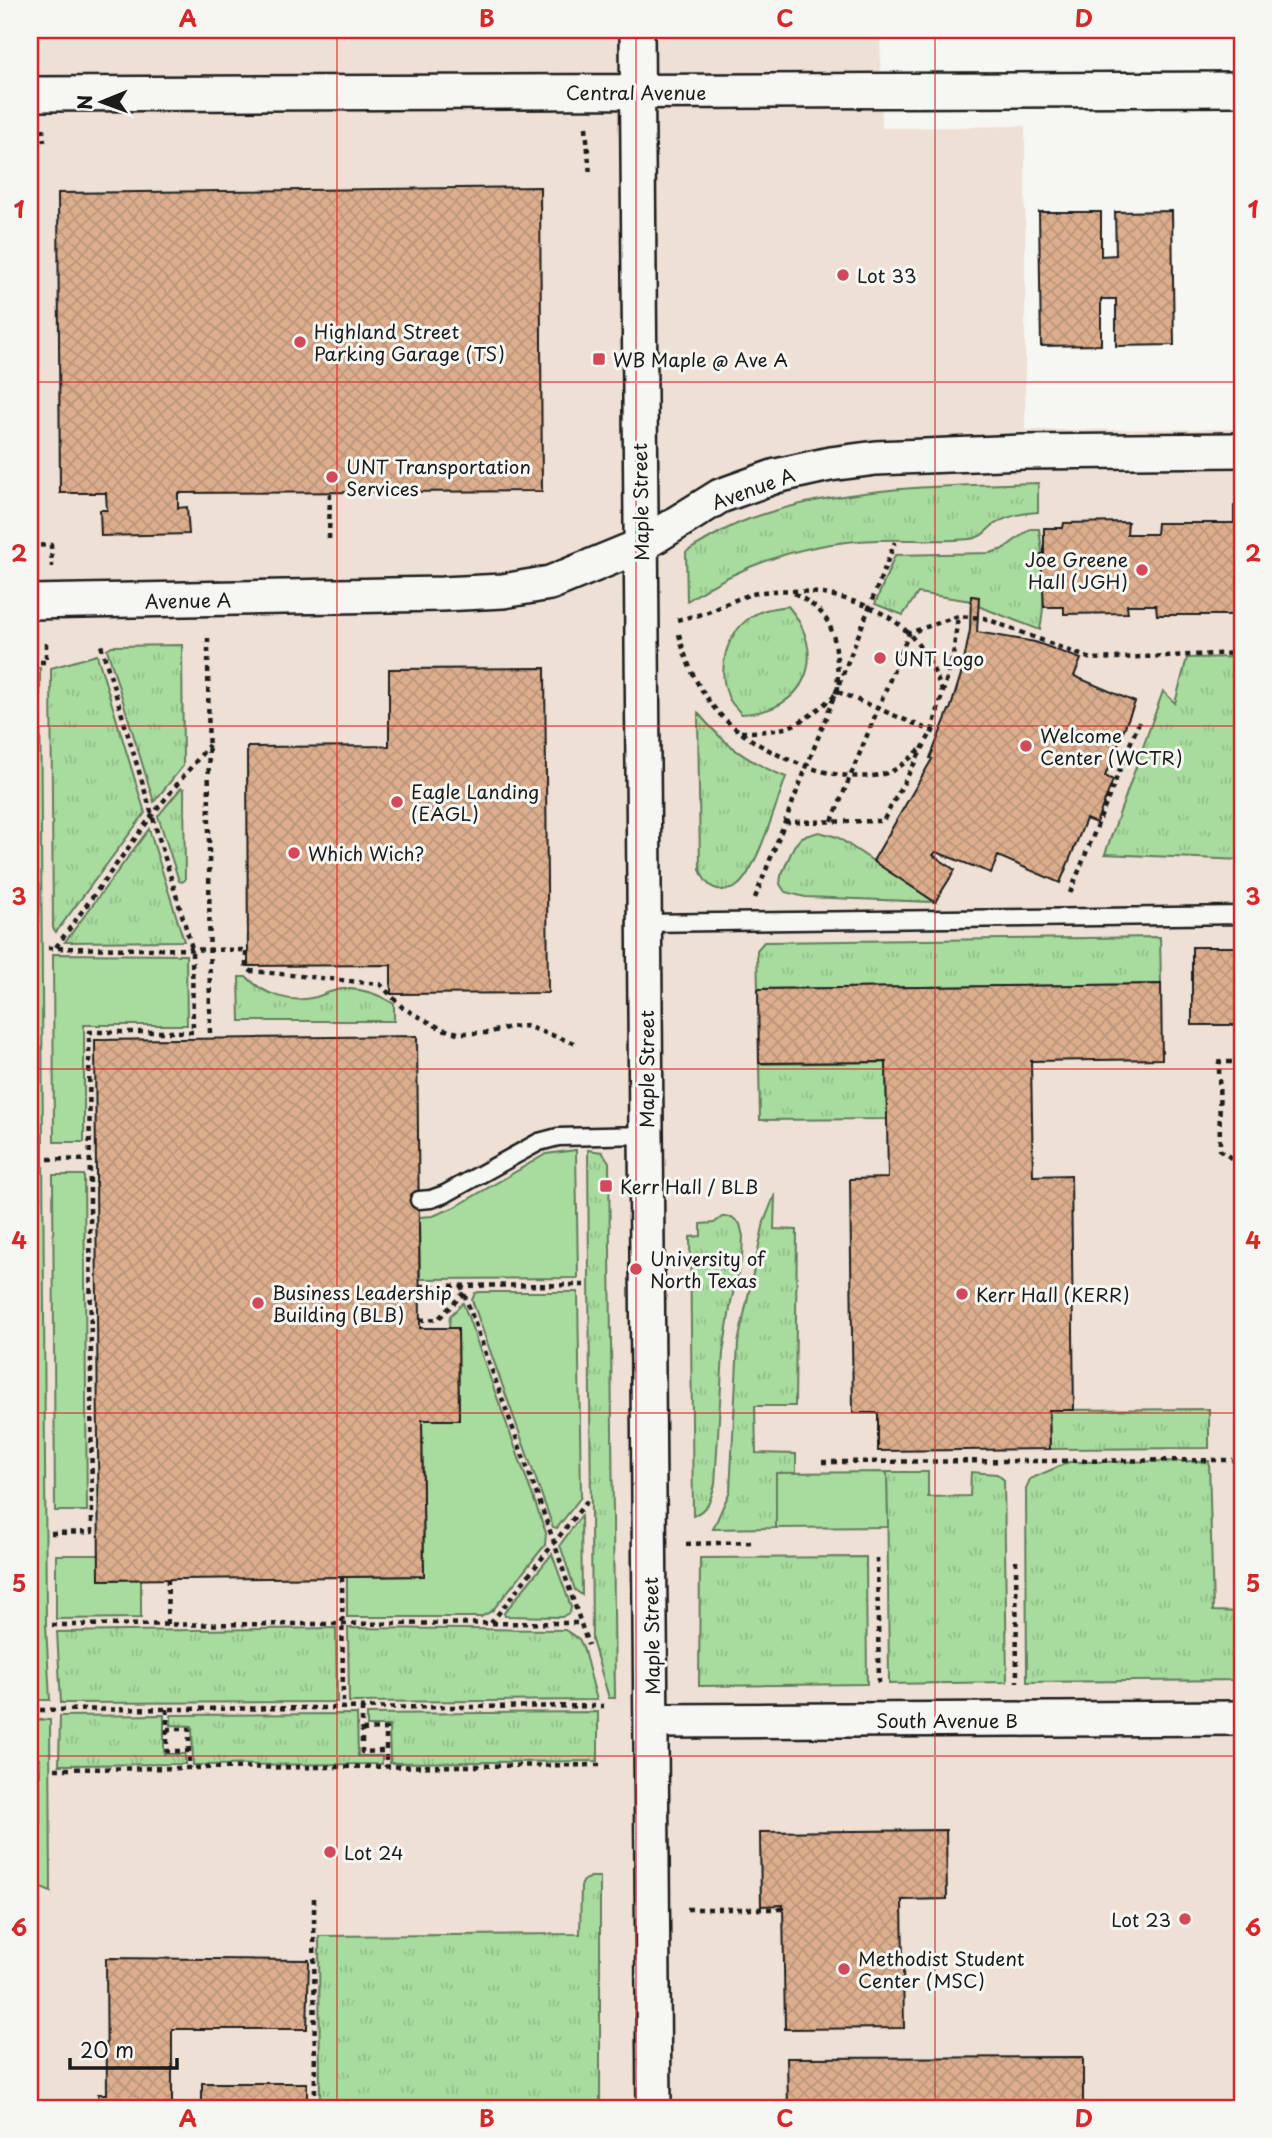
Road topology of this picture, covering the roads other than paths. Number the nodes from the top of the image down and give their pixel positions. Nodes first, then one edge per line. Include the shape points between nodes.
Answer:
1 (637, 30) edge
2 (1242, 89) edge
3 (637, 92) junction
4 (30, 94) edge
5 (1242, 450) edge
6 (640, 546) junction
7 (30, 602) edge
8 (1242, 915) edge
9 (645, 923) junction
10 (646, 1135) junction
11 (419, 1200) dead end
12 (1242, 1718) edge
13 (652, 1721) junction
14 (654, 2108) edge

1 - 3 street, Maple Street
2 - 3 street, Central Avenue
3 - 4 street, Central Avenue
3 - 6 street, Maple Street
5 - 6 street, Avenue A via 1023,452 830,464 776,476 720,496
6 - 7 street, Avenue A via 551,583 503,591
6 - 9 street, Maple Street
8 - 9 lane
9 - 10 street, Maple Street
10 - 11 lane via 558,1137 539,1142 445,1194
10 - 13 street, Maple Street
12 - 13 street, South Avenue B
13 - 14 street, Maple Street

